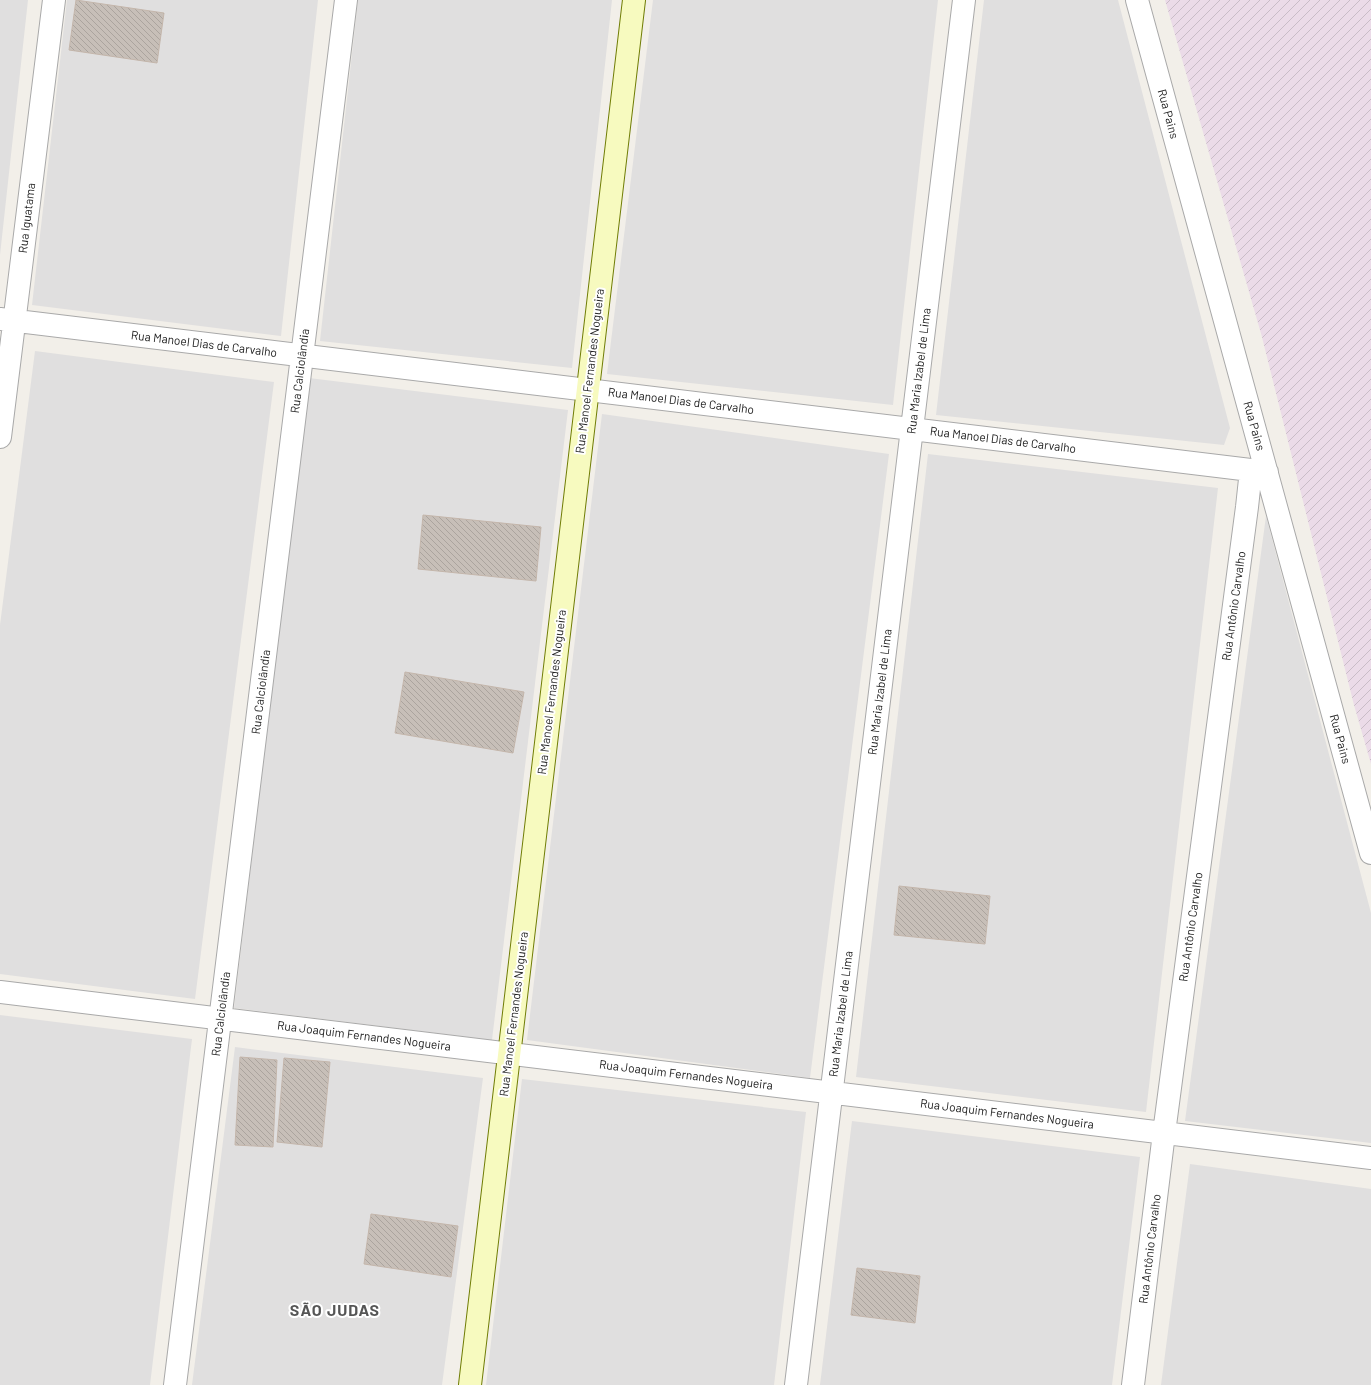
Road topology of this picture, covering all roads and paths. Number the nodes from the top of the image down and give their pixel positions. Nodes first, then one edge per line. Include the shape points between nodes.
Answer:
1 (54, 0) edge
2 (346, 0) edge
3 (634, 0) edge
4 (964, 0) edge
5 (1137, 0) edge
6 (7, 320) edge
7 (302, 356) junction
8 (588, 390) junction
9 (912, 429) junction
10 (0, 437) edge
11 (1259, 471) junction
12 (1371, 853) edge
13 (0, 992) edge
14 (220, 1019) junction
15 (510, 1054) junction
16 (831, 1093) junction
17 (1164, 1133) junction
18 (1371, 1158) edge
19 (175, 1385) edge
20 (470, 1385) edge
21 (796, 1385) edge
22 (1133, 1385) edge

1 - 6 street, Rua Iguatama
2 - 7 street, Rua Calciolândia
3 - 8 street, Rua Manoel Fernandes Nogueira
4 - 9 street, Rua Maria Izabel de Lima
5 - 11 street, Rua Pains
6 - 7 street, Rua Manoel Dias de Carvalho
6 - 10 street, Rua Iguatama
7 - 8 street, Rua Manoel Dias de Carvalho
7 - 14 street, Rua Calciolândia
8 - 9 street, Rua Manoel Dias de Carvalho
8 - 15 street, Rua Manoel Fernandes Nogueira
9 - 11 street, Rua Manoel Dias de Carvalho
9 - 16 street, Rua Maria Izabel de Lima
11 - 12 street, Rua Pains
11 - 17 street, Rua Antônio Carvalho via 1247,507
13 - 14 street, Rua Joaquim Fernandes Nogueira
14 - 15 street, Rua Joaquim Fernandes Nogueira
14 - 19 street, Rua Calciolândia
15 - 16 street, Rua Joaquim Fernandes Nogueira
15 - 20 street, Rua Manoel Fernandes Nogueira
16 - 17 street, Rua Joaquim Fernandes Nogueira
16 - 21 street, Rua Maria Izabel de Lima
17 - 18 street, Rua Joaquim Fernandes Nogueira
17 - 22 street, Rua Antônio Carvalho

